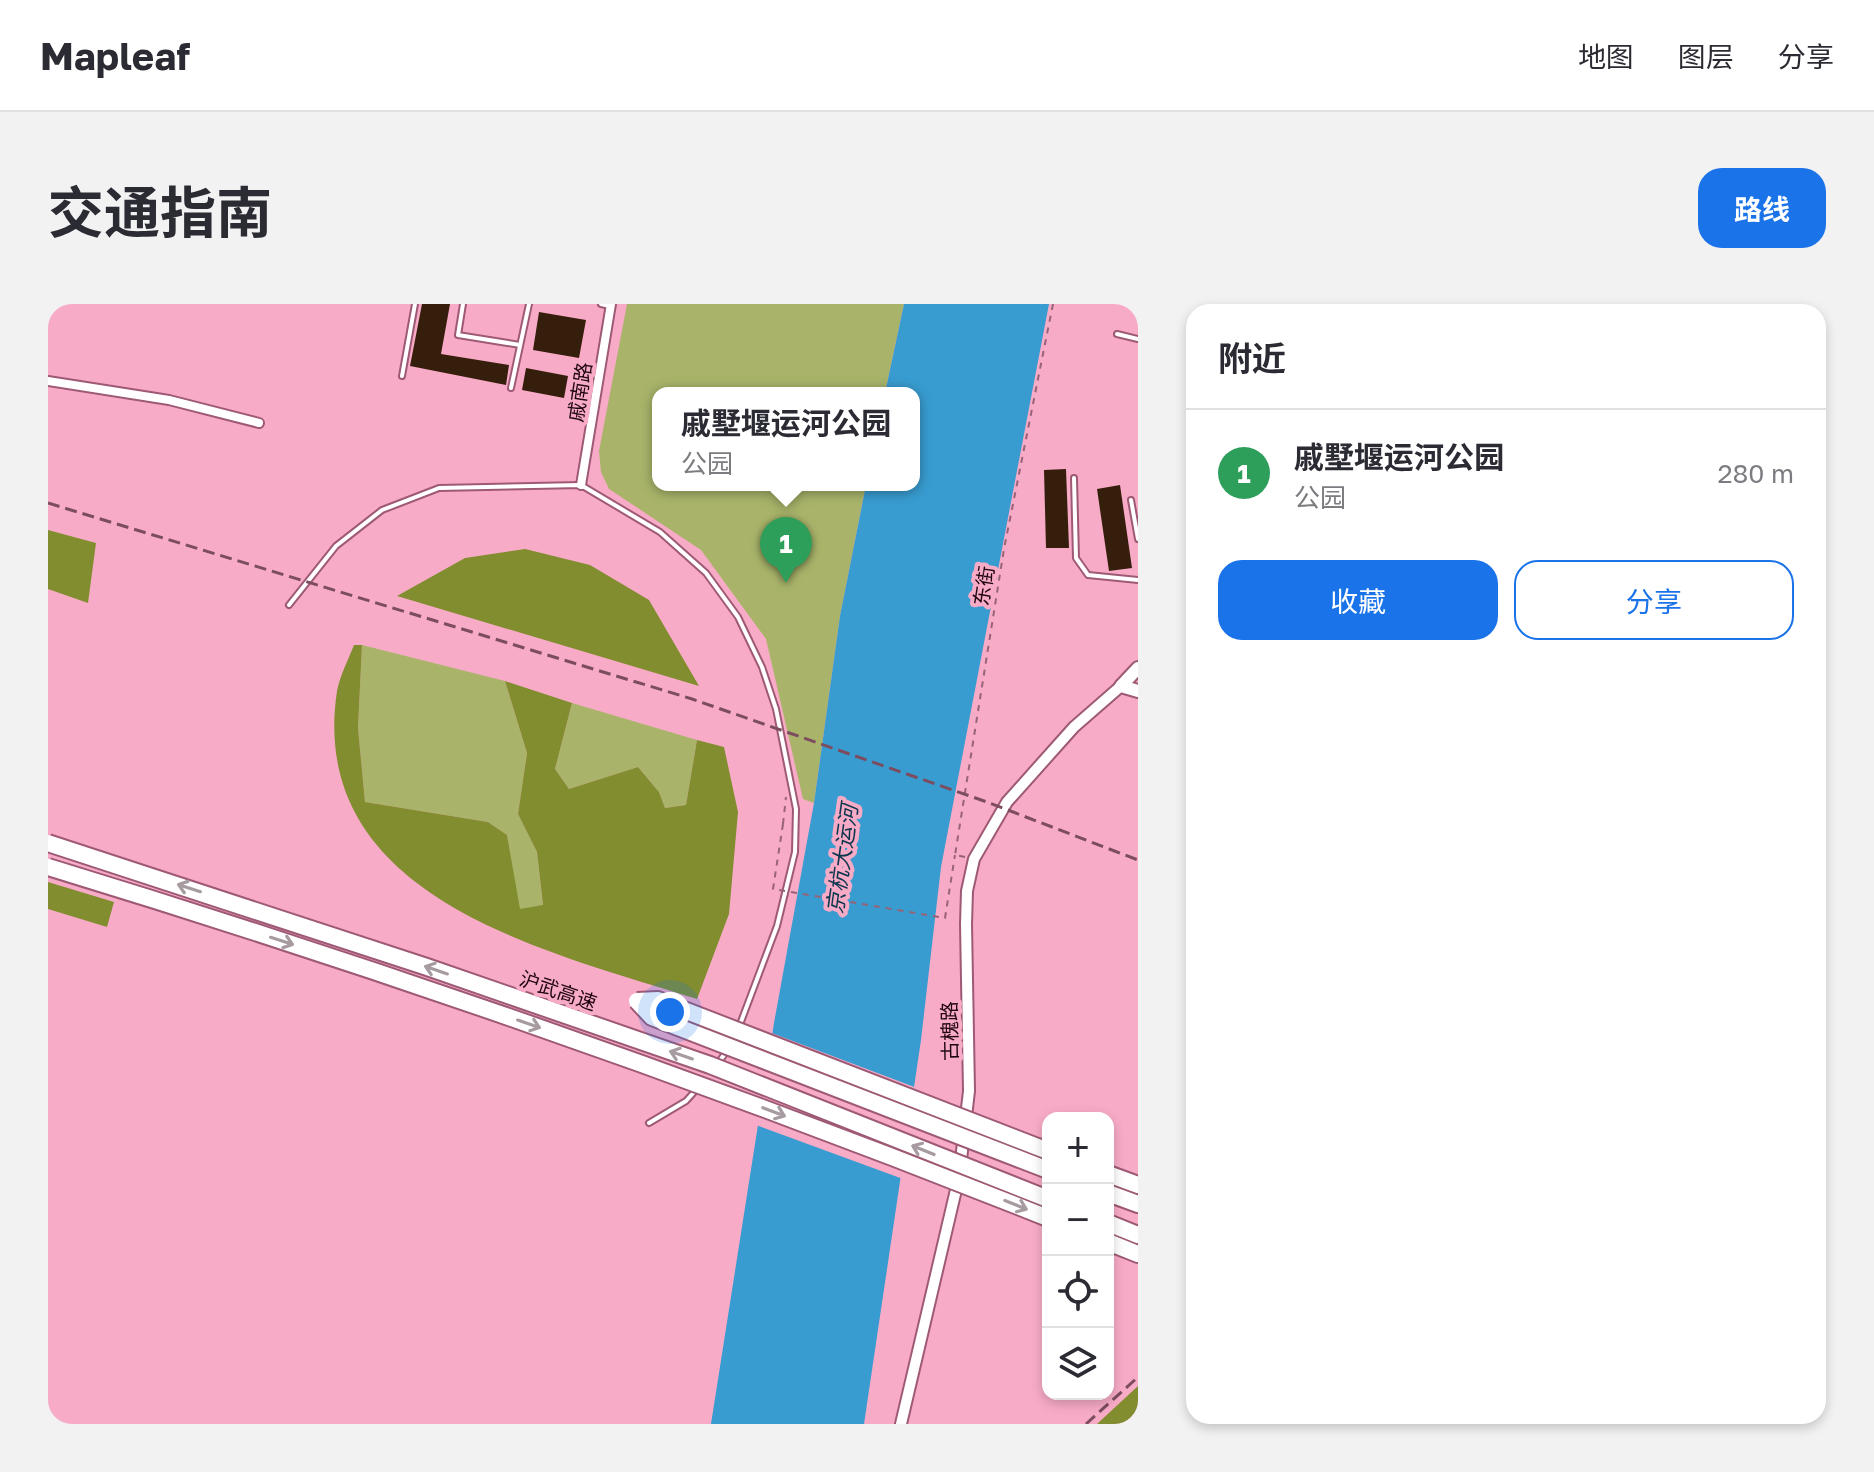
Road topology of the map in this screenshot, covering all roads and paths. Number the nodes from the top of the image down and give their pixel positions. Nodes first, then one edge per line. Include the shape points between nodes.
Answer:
1 (415, 304) edge
2 (463, 304) edge
3 (529, 304) edge
4 (1053, 304) edge
5 (607, 305) edge
6 (1117, 334) dead end
7 (1138, 339) edge
8 (520, 345) junction
9 (402, 376) dead end
10 (48, 381) edge
11 (511, 388) dead end
12 (259, 423) dead end
13 (1074, 478) dead end
14 (581, 485) junction
15 (1131, 500) dead end
16 (1138, 539) edge
17 (1138, 580) edge
18 (289, 605) dead end
19 (1137, 670) edge
20 (1121, 686) junction
21 (1138, 691) edge
22 (783, 824) dead end
23 (48, 843) edge
24 (955, 855) junction
25 (974, 859) junction
26 (48, 867) edge
27 (736, 1031) dead end
28 (730, 1045) dead end
29 (714, 1069) dead end
30 (705, 1079) dead end
31 (649, 1123) dead end
32 (1042, 1149) edge
33 (1042, 1168) edge
34 (1114, 1176) edge
35 (1138, 1185) edge
36 (1114, 1195) edge
37 (1042, 1197) edge
38 (1138, 1204) edge
39 (1042, 1216) edge
40 (1114, 1225) edge
41 (1138, 1235) edge
42 (1114, 1244) edge
43 (1138, 1254) edge
44 (901, 1424) edge

1 - 9 lane
2 - 8 lane via 458,335
3 - 8 lane
4 - 24 path, 东街 via 1004,549
5 - 14 street, 戚南路
6 - 7 lane
8 - 11 lane
10 - 12 street via 169,400
13 - 17 lane via 1076,558 1088,575
14 - 18 lane via 418,493 382,510 336,546
14 - 27 lane via 660,532 706,573 738,617 776,709 796,809 795,852 777,926
15 - 16 lane
19 - 20 main road
20 - 21 main road
20 - 25 street, 古槐路 via 1074,727 1007,802
22 - 24 path, 东街, bridge via 773,889 945,918
37 -> 23 highway, 沪武高速, bridge via 710,1065
24 - 25 path
25 - 44 street, 古槐路 via 966,924 969,1091 959,1177
26 -> 39 highway, 沪武高速, bridge via 418,985 734,1097
28 - 29 lane
30 - 31 lane via 686,1101
32 - 33 highway, bridge via 658,1000 637,1001 652,1017
34 - 35 highway
36 - 38 highway
40 - 41 highway
42 - 43 highway

